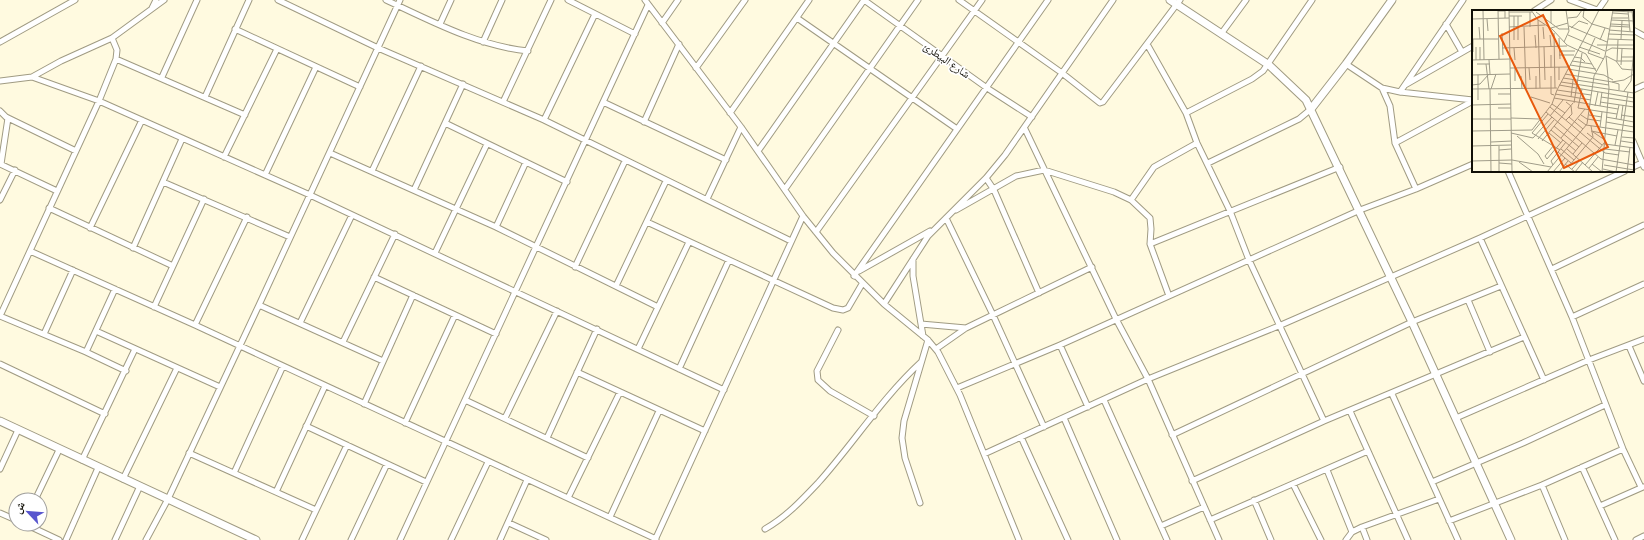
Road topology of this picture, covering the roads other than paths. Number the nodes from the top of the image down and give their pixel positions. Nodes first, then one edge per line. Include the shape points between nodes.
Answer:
1 (75, 0) edge
2 (156, 0) edge
3 (164, 0) edge
4 (197, 0) edge
5 (249, 0) edge
6 (278, 0) edge
7 (386, 0) edge
8 (451, 0) edge
9 (502, 0) edge
10 (551, 0) edge
11 (568, 0) edge
12 (645, 0) edge
13 (678, 0) edge
14 (745, 0) edge
15 (809, 0) edge
16 (864, 0) edge
17 (918, 0) edge
18 (959, 0) edge
19 (982, 0) edge
20 (1048, 0) edge
21 (1113, 0) edge
22 (1170, 0) edge
23 (1246, 0) edge
24 (1312, 0) edge
25 (1392, 0) edge
26 (1463, 0) edge
27 (1551, 0) edge
28 (1570, 0) edge
29 (1605, 0) edge
30 (1179, 2) edge
31 (399, 3) edge
32 (1580, 4) junction
33 (648, 5) junction
34 (1536, 10) edge
35 (1582, 10) edge
36 (1596, 10) edge
37 (1600, 10) edge
38 (150, 11) junction
39 (974, 11) junction
40 (595, 14) junction
41 (797, 18) junction
42 (662, 23) junction
43 (440, 24) junction
44 (1446, 24) junction
45 (899, 26) junction
46 (235, 29) junction
47 (1634, 31) edge
48 (635, 34) junction
49 (1221, 34) junction
50 (1644, 36) edge
51 (112, 38) junction
52 (0, 42) edge
53 (483, 42) junction
54 (1018, 42) junction
55 (835, 43) junction
56 (679, 44) junction
57 (1147, 44) junction
58 (1472, 47) edge
59 (378, 48) junction
60 (277, 49) junction
61 (528, 51) junction
62 (1462, 52) junction
63 (942, 57) junction
64 (116, 59) junction
65 (1346, 64) junction
66 (1268, 65) junction
67 (421, 66) junction
68 (316, 67) junction
69 (696, 68) junction
70 (870, 69) junction
71 (1062, 73) junction
72 (32, 77) junction
73 (162, 77) junction
74 (0, 81) edge
75 (463, 84) junction
76 (1404, 85) junction
77 (1644, 85) edge
78 (360, 87) junction
79 (986, 88) junction
80 (1382, 88) junction
81 (1634, 90) edge
82 (1400, 92) junction
83 (205, 97) junction
84 (913, 98) junction
85 (1472, 100) edge
86 (99, 101) junction
87 (1472, 101) edge
88 (503, 102) junction
89 (603, 102) junction
90 (1311, 109) junction
91 (0, 111) edge
92 (730, 112) junction
93 (1186, 113) junction
94 (245, 115) junction
95 (1032, 117) junction
96 (8, 118) junction
97 (142, 120) junction
98 (544, 120) junction
99 (644, 122) junction
100 (445, 123) junction
101 (741, 127) junction
102 (958, 129) junction
103 (1025, 129) junction
104 (182, 139) junction
105 (585, 142) junction
106 (1197, 143) junction
107 (1395, 143) junction
108 (1634, 143) edge
109 (487, 144) junction
110 (76, 151) junction
111 (758, 151) junction
112 (330, 153) junction
113 (224, 158) junction
114 (726, 160) junction
115 (625, 161) junction
116 (526, 162) junction
117 (1208, 163) junction
118 (0, 164) edge
119 (1472, 164) edge
120 (1644, 164) edge
121 (1340, 167) junction
122 (1634, 167) edge
123 (15, 170) junction
124 (1044, 170) junction
125 (372, 171) junction
126 (1508, 172) edge
127 (1623, 172) edge
128 (265, 175) junction
129 (986, 178) junction
130 (666, 181) junction
131 (163, 182) junction
132 (567, 182) junction
133 (785, 189) junction
134 (1416, 189) junction
135 (414, 190) junction
136 (994, 190) junction
137 (57, 191) junction
138 (310, 195) junction
139 (204, 199) junction
140 (707, 199) junction
141 (0, 200) edge
142 (1131, 200) junction
143 (49, 208) junction
144 (456, 208) junction
145 (1360, 210) junction
146 (1230, 211) junction
147 (952, 213) junction
148 (352, 215) junction
149 (803, 216) junction
150 (1527, 217) junction
151 (247, 218) junction
152 (946, 218) junction
153 (647, 222) junction
154 (1644, 225) edge
155 (496, 227) junction
156 (90, 228) junction
157 (935, 228) junction
158 (816, 232) junction
159 (395, 234) junction
160 (290, 237) junction
161 (1480, 238) junction
162 (791, 241) junction
163 (689, 242) junction
164 (1150, 244) junction
165 (536, 247) junction
166 (133, 248) junction
167 (30, 251) junction
168 (435, 253) junction
169 (913, 258) junction
170 (729, 260) junction
171 (1249, 260) junction
172 (173, 266) junction
173 (575, 267) junction
174 (1092, 267) junction
175 (1552, 269) junction
176 (73, 270) junction
177 (858, 271) junction
178 (854, 276) junction
179 (1391, 276) junction
180 (374, 277) junction
181 (773, 281) junction
182 (862, 284) junction
183 (1644, 284) edge
184 (616, 286) junction
185 (1501, 286) junction
186 (115, 289) junction
187 (516, 291) junction
188 (1040, 293) junction
189 (413, 295) junction
190 (1169, 296) junction
191 (1468, 300) junction
192 (884, 304) junction
193 (259, 305) junction
194 (154, 307) junction
195 (658, 307) junction
196 (557, 311) junction
197 (455, 315) junction
198 (994, 315) junction
199 (0, 316) edge
200 (1572, 317) junction
201 (1116, 319) junction
202 (1412, 322) junction
203 (300, 323) junction
204 (921, 324) junction
205 (195, 325) junction
206 (1281, 325) junction
207 (966, 328) junction
208 (597, 329) junction
209 (838, 330) dead end
210 (96, 331) junction
211 (44, 334) junction
212 (496, 334) junction
213 (923, 336) junction
214 (1524, 338) junction
215 (928, 340) junction
216 (1644, 340) edge
217 (343, 342) junction
218 (1060, 345) junction
219 (240, 346) junction
220 (1629, 346) junction
221 (135, 349) junction
222 (638, 349) junction
223 (936, 349) junction
224 (86, 352) junction
225 (1490, 352) junction
226 (1589, 360) junction
227 (383, 361) junction
228 (921, 362) junction
229 (0, 364) edge
230 (1015, 364) junction
231 (283, 366) junction
232 (177, 368) junction
233 (679, 369) junction
234 (126, 371) junction
235 (577, 372) junction
236 (1436, 374) junction
237 (1304, 375) junction
238 (1148, 379) junction
239 (1544, 380) junction
240 (1644, 381) edge
241 (325, 386) junction
242 (220, 387) junction
243 (957, 388) junction
244 (724, 390) junction
245 (620, 392) junction
246 (1392, 394) junction
247 (465, 400) junction
248 (1104, 400) junction
249 (364, 404) junction
250 (1605, 405) junction
251 (1088, 407) junction
252 (659, 410) junction
253 (1350, 411) junction
254 (105, 414) junction
255 (874, 416) junction
256 (505, 418) junction
257 (1064, 418) junction
258 (1456, 418) junction
259 (0, 421) edge
260 (1324, 421) junction
261 (404, 423) junction
262 (306, 426) junction
263 (1044, 427) junction
264 (18, 430) junction
265 (705, 431) junction
266 (1172, 435) junction
267 (1021, 437) junction
268 (547, 438) junction
269 (446, 442) junction
270 (347, 445) junction
271 (1623, 449) junction
272 (59, 450) junction
273 (1368, 451) junction
274 (189, 453) junction
275 (984, 454) junction
276 (588, 458) junction
277 (82, 460) junction
278 (488, 462) junction
279 (1476, 462) junction
280 (387, 464) junction
281 (1582, 467) junction
282 (98, 468) junction
283 (0, 469) edge
284 (1326, 470) junction
285 (234, 473) junction
286 (123, 479) junction
287 (527, 480) junction
288 (1192, 481) junction
289 (426, 482) junction
290 (1432, 482) junction
291 (1293, 484) junction
292 (1542, 484) junction
293 (140, 486) junction
294 (1642, 487) edge
295 (39, 492) edge
296 (276, 492) junction
297 (568, 498) junction
298 (168, 499) junction
299 (1439, 499) junction
300 (1254, 500) junction
301 (920, 503) dead end
302 (1494, 504) junction
303 (1600, 506) junction
304 (1204, 507) junction
305 (316, 510) junction
306 (1396, 514) junction
307 (610, 518) junction
308 (1210, 520) junction
309 (1449, 521) junction
310 (509, 523) junction
311 (1161, 526) junction
312 (1362, 527) junction
313 (765, 529) dead end
314 (42, 532) edge
315 (1352, 532) junction
316 (1644, 536) edge
317 (656, 539) edge
318 (59, 540) edge
319 (66, 540) edge
320 (115, 540) edge
321 (146, 540) edge
322 (256, 540) edge
323 (302, 540) edge
324 (351, 540) edge
325 (400, 540) edge
326 (451, 540) edge
327 (500, 540) edge
328 (546, 540) edge
329 (1019, 540) edge
330 (1068, 540) edge
331 (1117, 540) edge
332 (1167, 540) edge
333 (1219, 540) edge
334 (1271, 540) edge
335 (1321, 540) edge
336 (1346, 540) edge
337 (1367, 540) edge
338 (1408, 540) edge
339 (1458, 540) edge
340 (1511, 540) edge
341 (1566, 540) edge
342 (1615, 540) edge
343 (1636, 540) edge

1 - 52 street
2 - 38 street
3 - 38 street
4 - 73 street
5 - 46 street
6 - 59 street
7 - 31 street
8 - 43 street
9 - 53 street
10 - 61 street
11 - 40 street
12 - 33 street
13 - 42 street
14 - 69 street
15 - 41 street
16 - 45 street, شارع البيطرئ
16 - 55 street
17 - 45 street
18 - 39 street
19 - 39 street
20 - 54 street
21 - 71 street
22 - 30 main road
23 - 49 street
24 - 66 street
25 - 65 main road
26 - 44 street
27 - 34 street
28 - 32 street
29 - 37 street
30 - 49 main road
30 - 57 street
31 - 43 street
31 - 59 street
32 - 35 street
32 - 36 street
33 - 42 street
33 - 48 street
38 - 51 street
39 - 54 street
39 - 63 street
40 - 48 street
40 - 98 street
41 - 55 street
41 - 92 street
42 - 56 street
43 - 53 street
44 - 62 street
44 - 76 street
45 - 63 street, شارع البيطرئ
45 - 70 street
46 - 60 street
46 - 83 street
47 - 50 street
48 - 89 street
49 - 66 main road
51 - 64 street via 117,50
51 - 72 street via 60,61
53 - 61 street
54 - 71 street
54 - 79 street
55 - 70 street
55 - 111 street
56 - 69 street
56 - 99 street
57 - 71 street via 1101,103
57 - 93 street
58 - 62 street
59 - 67 street
59 - 78 street
60 - 68 street
60 - 94 street
61 - 88 street
62 - 76 street
63 - 79 street, شارع البيطرئ
63 - 84 street
64 - 73 street
64 - 86 street
65 - 80 street
65 - 90 main road
66 - 90 main road via 1300,93
66 - 93 street via 1252,79
67 - 75 street
67 - 125 street
68 - 78 street
68 - 128 street
69 - 92 street
70 - 84 street
70 - 133 street
71 - 95 street
72 - 74 street
72 - 86 street
73 - 83 street
75 - 88 street
75 - 100 street
76 - 82 street
77 - 81 street
78 - 112 street
79 - 95 street, شارع البيطرئ
79 - 102 street
80 - 82 street
80 - 107 street via 1390,106
82 - 85 street
83 - 94 street
84 - 102 street
84 - 158 street
86 - 97 street
86 - 110 street
87 - 107 street
88 - 98 street
89 - 99 street
89 - 105 street
90 - 117 street via 1299,119
90 - 121 main road
91 - 96 street
92 - 101 street
93 - 106 street
94 - 113 street
95 - 103 street
96 - 110 street
96 - 118 street
97 - 104 street
97 - 156 street
98 - 105 street
99 - 114 street
100 - 109 street
100 - 135 street
101 - 111 street
101 - 114 street
102 - 177 street
103 - 124 street
103 - 129 street
104 - 113 street
104 - 131 street
105 - 115 street
105 - 132 street
106 - 117 street
106 - 142 street via 1154,167
107 - 134 street
108 - 120 street
109 - 116 street
109 - 144 street
110 - 137 street
111 - 133 street
112 - 125 street
112 - 138 street
113 - 128 street
114 - 140 street
115 - 130 street
115 - 173 street
116 - 132 street
116 - 155 street
117 - 146 street
118 - 123 street
119 - 134 street
120 - 122 street
121 - 145 main road
121 - 146 street
123 - 137 street
123 - 141 street
124 - 136 street via 1020,175
124 - 142 street via 1114,192
124 - 174 street
125 - 135 street
126 - 150 street
127 - 150 street
128 - 138 street
129 - 136 street
129 - 147 street
130 - 140 street
130 - 153 street
131 - 139 street
131 - 166 street
132 - 165 street
133 - 149 street
134 - 145 street
135 - 144 street
136 - 147 street
136 - 188 street
137 - 143 street
138 - 148 street
138 - 160 street
139 - 151 street
139 - 172 street
140 - 162 street
142 - 164 street via 1150,218
143 - 156 street
143 - 167 street
144 - 155 street
144 - 168 street
145 - 171 street
145 - 179 main road
146 - 164 street
146 - 171 street
147 - 152 street
148 - 159 street
148 - 203 street
149 - 158 street
149 - 162 street
150 - 161 street
150 - 175 street
151 - 160 street
151 - 205 street
152 - 157 street
152 - 198 street
153 - 163 street
153 - 184 street
154 - 175 street
155 - 165 street
156 - 166 street
157 - 169 street
157 - 177 street
158 - 178 street
159 - 168 street
159 - 180 street
160 - 193 street
161 - 179 street
161 - 185 street
162 - 181 street
163 - 170 street
163 - 195 street
164 - 190 street
165 - 173 street
165 - 187 street
166 - 172 street
167 - 176 street
167 - 199 street
168 - 187 street
169 - 192 street
169 - 204 street via 913,276
170 - 181 street
170 - 233 street
171 - 190 street
171 - 206 street
172 - 194 street
173 - 184 street
174 - 188 street
174 - 201 street
175 - 200 street
176 - 186 street
176 - 211 street
177 - 178 street
178 - 182 street
179 - 202 main road
179 - 206 street
180 - 189 street
180 - 217 street
181 - 182 street via 840,310 850,306
181 - 244 street
182 - 192 street
183 - 200 street
184 - 195 street
185 - 191 street
185 - 214 street
186 - 194 street
186 - 210 street
187 - 196 street
187 - 212 street
188 - 198 street
189 - 197 street
189 - 227 street
190 - 201 street
191 - 202 street
191 - 225 street
192 - 213 street
193 - 203 street
193 - 219 street
194 - 205 street
195 - 222 street
196 - 208 street
196 - 256 street
197 - 212 street
197 - 261 street
198 - 207 street
198 - 230 street
199 - 211 street
200 - 226 street
201 - 218 street
201 - 238 street
202 - 236 main road
202 - 237 street
203 - 217 street
204 - 207 street
204 - 213 street
205 - 219 street
206 - 237 street
206 - 238 street
207 - 223 street
208 - 222 street
208 - 235 street
209 - 255 street via 818,371 818,380 830,391
210 - 221 street
210 - 224 street
211 - 224 street
212 - 247 street
213 - 215 street
214 - 225 street
214 - 239 street
215 - 223 street
215 - 228 street
216 - 220 street
217 - 227 street
218 - 230 street
218 - 251 street
219 - 231 street
219 - 242 street
220 - 226 street
220 - 240 street
221 - 232 street
221 - 234 street
222 - 233 street
223 - 243 street
224 - 234 street
225 - 236 street
226 - 239 street
226 - 250 street
227 - 249 street
228 - 255 street
228 - 301 street via 902,428 905,458
229 - 254 street
230 - 243 street
230 - 263 street
231 - 241 street
231 - 285 street
232 - 242 street
232 - 286 street
233 - 244 street
234 - 254 street
235 - 245 street
235 - 268 street
236 - 246 street
236 - 258 main road
237 - 260 street
237 - 266 street
238 - 248 street
238 - 266 street
239 - 258 street
241 - 249 street
241 - 262 street
242 - 274 street
243 - 275 street
244 - 265 street
245 - 252 street
245 - 276 street
246 - 253 street
246 - 290 street
247 - 256 street
247 - 269 street
248 - 251 street
248 - 311 street
249 - 261 street
250 - 271 street
250 - 279 street
251 - 257 street
252 - 265 street
252 - 307 street
253 - 260 street
253 - 273 street
254 - 277 street
255 - 313 street via 805,497
256 - 268 street
257 - 263 street
257 - 331 street
258 - 279 main road
259 - 264 main road
260 - 288 street
261 - 269 street
262 - 270 street
262 - 296 street
263 - 267 street
264 - 272 main road
264 - 283 street
265 - 317 street
266 - 288 street
267 - 275 street
267 - 330 street
268 - 276 street
269 - 278 street
269 - 289 street
270 - 280 street
270 - 305 street
271 - 281 street
271 - 294 street
272 - 277 main road
272 - 295 street
273 - 284 street
273 - 306 street
274 - 285 street
274 - 298 street
275 - 329 street
276 - 297 street
277 - 282 main road
278 - 287 street
278 - 326 street
279 - 290 street
279 - 302 main road
280 - 289 street
280 - 324 street
281 - 292 street
281 - 303 street
282 - 286 main road
282 - 319 street
284 - 291 street
284 - 315 street
285 - 296 street
286 - 293 main road
287 - 297 street
287 - 310 street
288 - 304 street
289 - 325 street
290 - 299 street
291 - 300 street
291 - 335 street
292 - 302 street
292 - 341 street
293 - 298 main road
293 - 320 street
294 - 303 street
296 - 305 street
297 - 307 street
298 - 321 street
298 - 322 main road
299 - 306 street
299 - 309 street
300 - 308 street
300 - 334 street
302 - 309 street
302 - 340 main road
303 - 342 street
304 - 308 street
304 - 311 street
305 - 323 street
306 - 312 street
306 - 338 street
307 - 317 street
308 - 333 street
309 - 339 street
310 - 327 street
310 - 328 street
311 - 332 street
312 - 315 street
312 - 337 street
314 - 318 street
315 - 336 street
316 - 343 street

